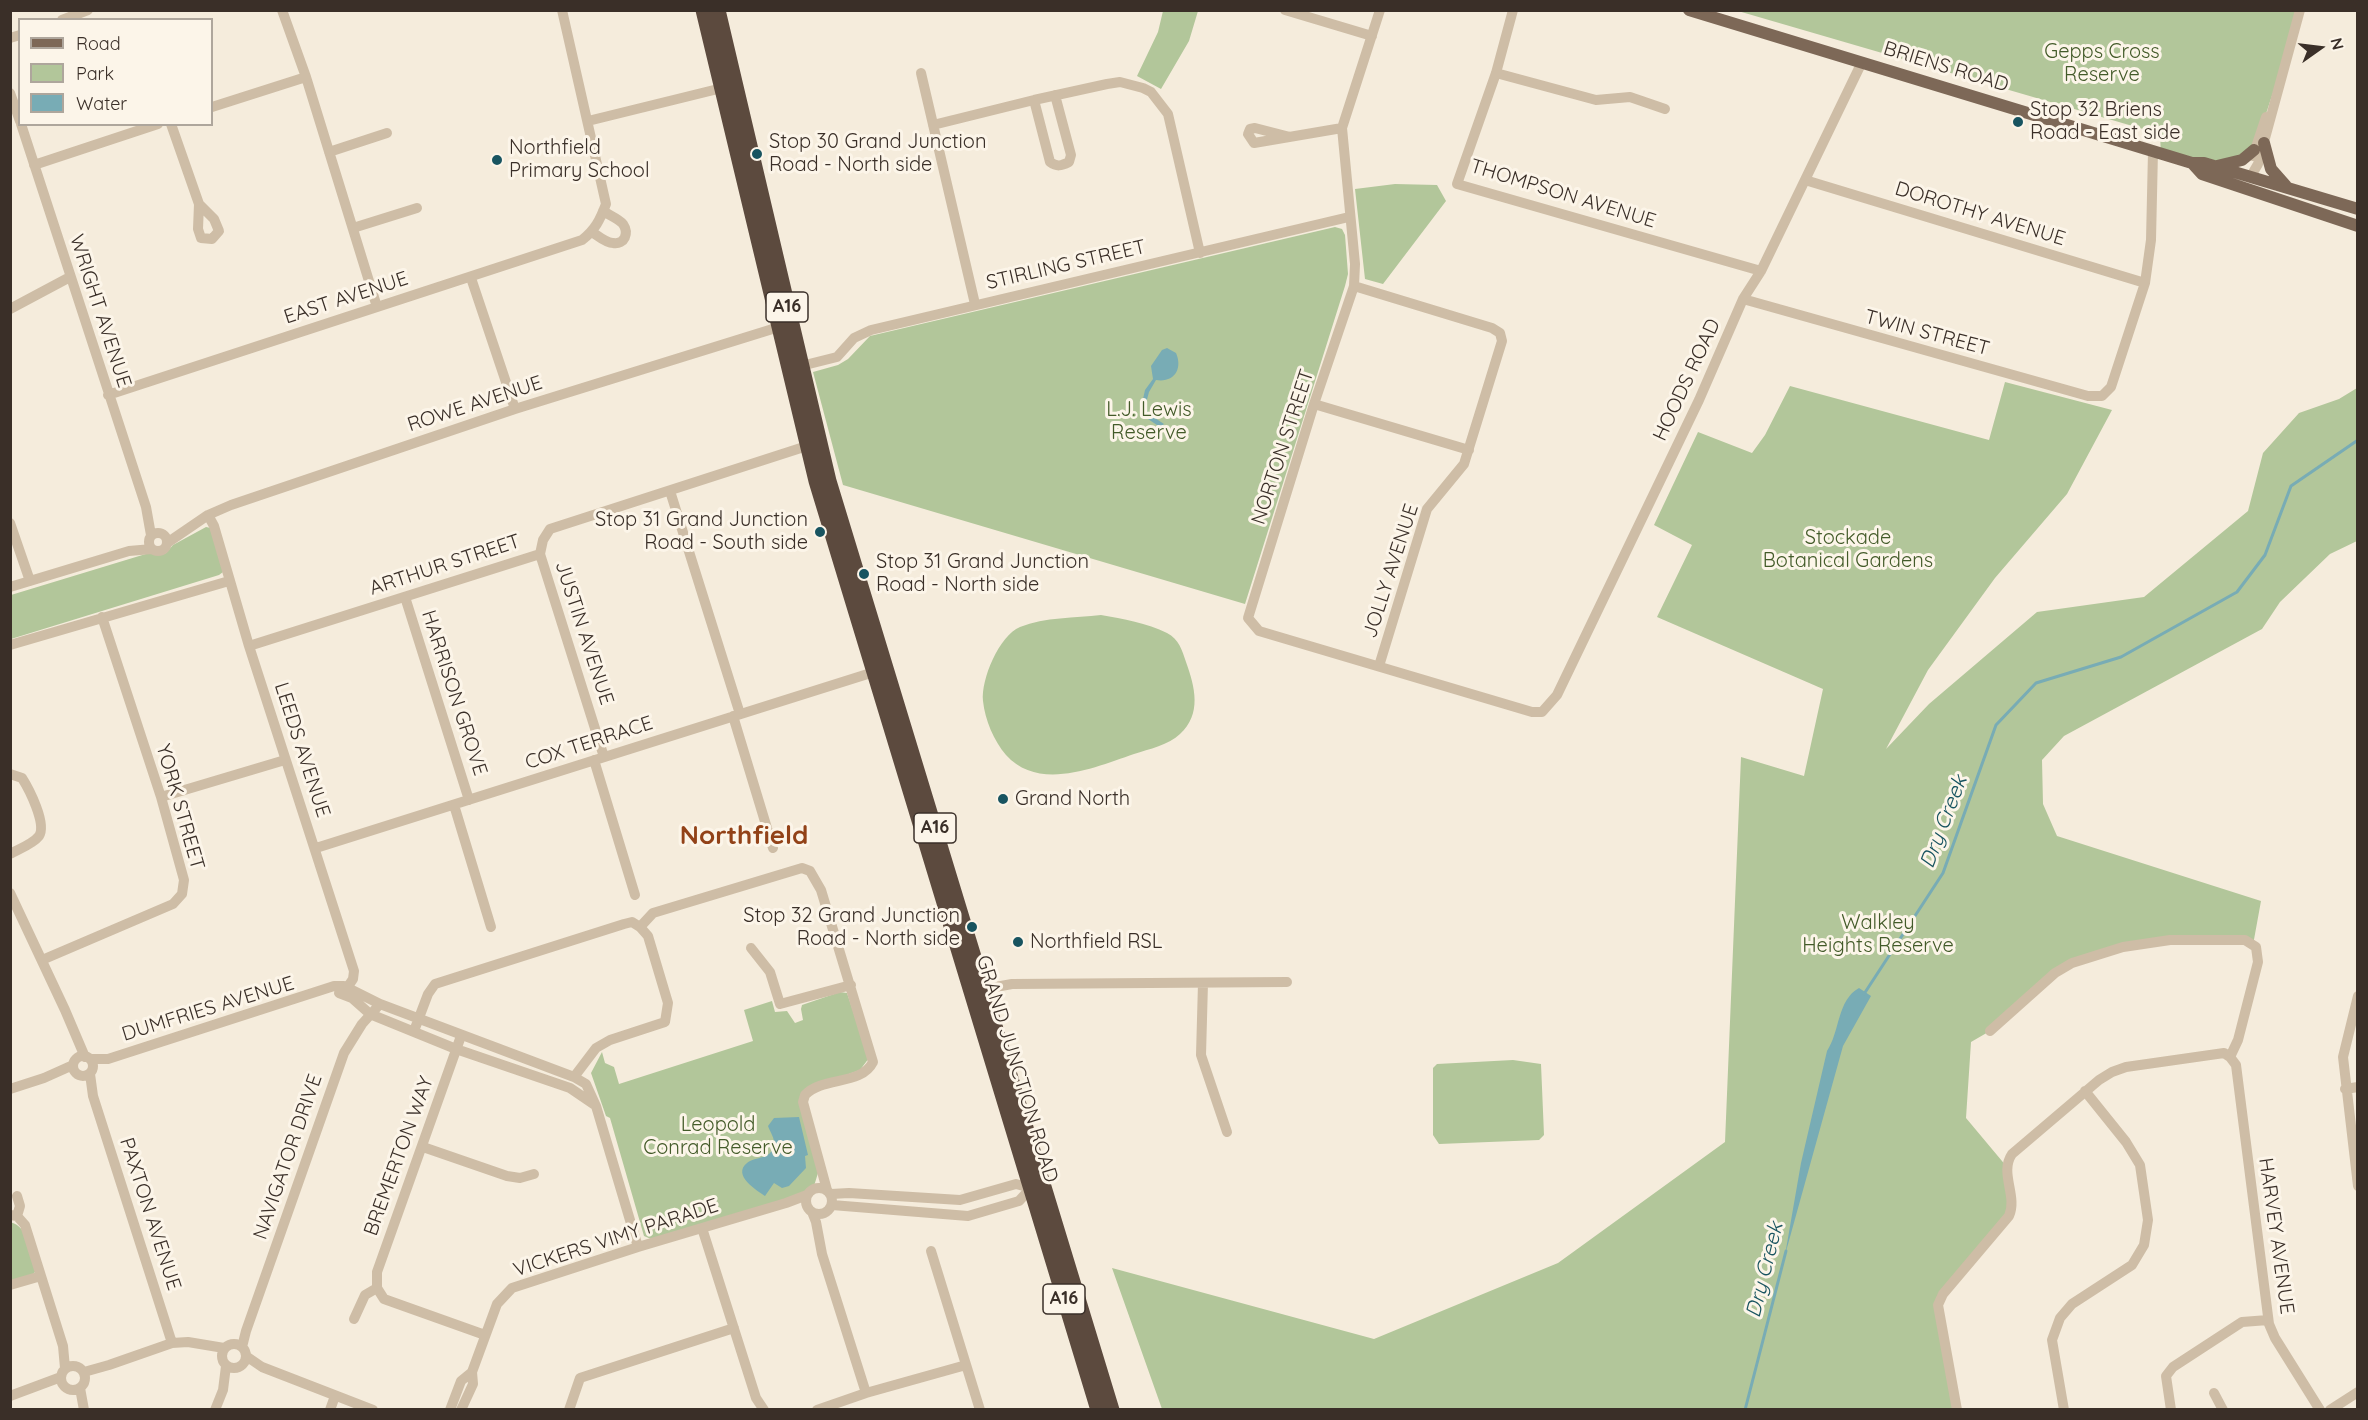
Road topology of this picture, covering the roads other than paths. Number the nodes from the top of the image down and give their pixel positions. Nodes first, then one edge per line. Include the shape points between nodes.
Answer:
1 (88, 10) edge
2 (282, 10) edge
3 (561, 10) edge
4 (703, 10) edge
5 (718, 10) edge
6 (1285, 10) edge
7 (1380, 10) edge
8 (1513, 10) edge
9 (2300, 10) edge
10 (1695, 11) edge
11 (68, 15) edge
12 (1372, 36) junction
13 (1862, 62) junction
14 (921, 73) dead end
15 (1496, 73) junction
16 (306, 77) junction
17 (728, 86) junction
18 (10, 93) edge
19 (1055, 95) junction
20 (1034, 100) junction
21 (213, 107) edge
22 (1665, 109) dead end
23 (18, 117) edge
24 (588, 121) junction
25 (933, 125) junction
26 (21, 126) edge
27 (152, 126) edge
28 (172, 126) edge
29 (1342, 128) junction
30 (387, 134) dead end
31 (1290, 137) dead end
32 (2259, 146) junction
33 (2153, 151) junction
34 (329, 152) junction
35 (2192, 163) junction
36 (34, 165) junction
37 (2216, 166) junction
38 (1805, 180) junction
39 (2249, 183) junction
40 (2288, 187) junction
41 (199, 204) dead end
42 (417, 208) dead end
43 (2358, 208) edge
44 (603, 211) junction
45 (1349, 217) junction
46 (2358, 226) edge
47 (353, 228) junction
48 (592, 232) junction
49 (767, 248) junction
50 (1200, 253) junction
51 (1761, 272) junction
52 (70, 277) junction
53 (471, 278) junction
54 (2145, 283) junction
55 (1354, 286) junction
56 (1743, 299) junction
57 (975, 304) junction
58 (377, 307) junction
59 (10, 309) edge
60 (779, 327) junction
61 (795, 368) junction
62 (108, 395) junction
63 (1314, 404) junction
64 (515, 409) junction
65 (807, 446) junction
66 (1469, 450) junction
67 (670, 491) junction
68 (208, 515) junction
69 (10, 523) edge
70 (157, 539) junction
71 (540, 554) junction
72 (30, 581) junction
73 (230, 581) junction
74 (10, 587) edge
75 (405, 597) junction
76 (102, 617) junction
77 (10, 645) edge
78 (249, 646) junction
79 (1379, 666) junction
80 (880, 670) junction
81 (737, 715) junction
82 (599, 759) junction
83 (285, 760) junction
84 (10, 774) edge
85 (161, 797) junction
86 (469, 800) junction
87 (454, 805) junction
88 (316, 848) junction
89 (773, 848) dead end
90 (10, 854) edge
91 (10, 893) edge
92 (635, 894) dead end
93 (491, 927) dead end
94 (640, 927) junction
95 (751, 948) dead end
96 (42, 960) junction
97 (1287, 982) dead end
98 (1203, 983) junction
99 (851, 985) junction
100 (978, 990) junction
101 (345, 991) junction
102 (2358, 996) edge
103 (380, 1004) junction
104 (370, 1014) junction
105 (419, 1018) junction
106 (414, 1031) junction
107 (1990, 1031) dead end
108 (461, 1036) junction
109 (456, 1049) junction
110 (2230, 1057) junction
111 (83, 1067) junction
112 (574, 1077) junction
113 (2358, 1087) edge
114 (10, 1089) edge
115 (2345, 1089) junction
116 (2085, 1091) junction
117 (596, 1106) junction
118 (1227, 1132) dead end
119 (423, 1147) junction
120 (819, 1165) junction
121 (534, 1174) dead end
122 (1037, 1186) junction
123 (2358, 1186) edge
124 (17, 1196) dead end
125 (829, 1200) junction
126 (810, 1201) junction
127 (14, 1216) edge
128 (702, 1228) junction
129 (819, 1235) junction
130 (638, 1247) junction
131 (931, 1251) dead end
132 (40, 1275) junction
133 (10, 1285) edge
134 (377, 1288) junction
135 (354, 1319) dead end
136 (2268, 1320) junction
137 (734, 1328) junction
138 (485, 1335) junction
139 (172, 1343) junction
140 (234, 1357) junction
141 (966, 1365) junction
142 (472, 1372) junction
143 (74, 1379) junction
144 (2358, 1392) edge
145 (866, 1393) junction
146 (2214, 1393) dead end
147 (10, 1396) edge
148 (335, 1396) junction
149 (756, 1398) junction
150 (83, 1409) edge
151 (215, 1410) edge
152 (330, 1410) edge
153 (373, 1410) edge
154 (450, 1410) edge
155 (461, 1410) edge
156 (569, 1410) edge
157 (757, 1410) edge
158 (764, 1410) edge
159 (817, 1410) edge
160 (980, 1410) edge
161 (1098, 1410) edge
162 (1112, 1410) edge
163 (1957, 1410) edge
164 (2064, 1410) edge
165 (2171, 1410) edge
166 (2223, 1410) edge
167 (2320, 1410) edge
168 (2330, 1410) edge

1 - 11 street
2 - 16 street
3 - 24 street
4 - 17 highway, GRAND JUNCTION ROAD / A16
5 - 17 highway, GRAND JUNCTION ROAD / A16
6 - 12 street
7 - 12 street
8 - 15 street, THOMPSON AVENUE
9 - 32 street
10 - 13 main road, BRIENS ROAD
12 - 29 street
13 - 33 main road, BRIENS ROAD
13 - 38 street, HOODS ROAD
14 - 25 street
15 - 22 street via 1596,100 1630,97
15 - 51 street, THOMPSON AVENUE via 1457,184
16 - 21 street
16 - 34 street
17 - 24 street
17 - 49 highway, GRAND JUNCTION ROAD / A16
18 - 23 street, WRIGHT AVENUE
19 - 20 street
19 - 20 street via 1071,155 1063,166 1050,162
19 - 50 street via 1120,82 1143,88 1159,100 1173,131
20 - 25 street
24 - 44 street via 606,204
25 - 57 street
26 - 36 street, WRIGHT AVENUE
27 - 36 street
28 - 41 street
29 - 31 street
29 - 45 street, NORTON STREET
30 - 34 street
32 - 37 main road via 2242,160
32 - 39 street via 2257,168
32 - 40 main road via 2271,169
33 - 35 main road, BRIENS ROAD
33 - 54 street via 2151,240
34 - 47 street
35 - 37 main road, BRIENS ROAD
35 - 39 main road, BRIENS ROAD via 2202,174
36 - 52 street, WRIGHT AVENUE
37 - 39 main road, BRIENS ROAD
38 - 51 street, HOODS ROAD
38 - 54 street, DOROTHY AVENUE
39 - 40 main road
39 - 46 main road
40 - 43 main road
42 - 47 street
44 - 48 street, EAST AVENUE
44 - 48 street via 622,223 625,239 612,244
45 - 50 street, STIRLING STREET
45 - 55 street, NORTON STREET
47 - 58 street
48 - 53 street, EAST AVENUE via 582,240
49 - 60 highway, GRAND JUNCTION ROAD / A16
49 - 61 highway, GRAND JUNCTION ROAD / A16
50 - 57 street, STIRLING STREET
51 - 56 street, HOODS ROAD
52 - 59 street
52 - 62 street, WRIGHT AVENUE
53 - 58 street, EAST AVENUE
53 - 64 street
54 - 56 street, TWIN STREET via 2111,387 2102,396 2088,396
55 - 63 street, NORTON STREET
55 - 66 street, JOLLY AVENUE via 1500,333 1502,341
56 - 79 street, HOODS ROAD via 1699,400 1557,695 1542,712
57 - 61 street, STIRLING STREET via 870,330 854,338 837,357
58 - 62 street, EAST AVENUE
60 - 61 highway, GRAND JUNCTION ROAD / A16
60 - 64 street, ROWE AVENUE
61 - 65 highway, GRAND JUNCTION ROAD / A16
61 - 80 highway, GRAND JUNCTION ROAD / A16
62 - 70 street, WRIGHT AVENUE
63 - 66 street
63 - 79 street, NORTON STREET via 1248,618 1259,631
64 - 68 street, ROWE AVENUE
65 - 67 street, ARTHUR STREET
65 - 80 highway, GRAND JUNCTION ROAD / A16
66 - 79 street, JOLLY AVENUE via 1458,474 1427,509
67 - 71 street, ARTHUR STREET via 550,529
67 - 81 street
68 - 70 street, ROWE AVENUE via 188,528
68 - 73 street, LEEDS AVENUE
69 - 72 street
70 - 72 street, ROWE AVENUE
71 - 75 street, ARTHUR STREET
71 - 82 street, JUSTIN AVENUE
72 - 74 street, ROWE AVENUE
73 - 76 street
73 - 78 street, LEEDS AVENUE
75 - 78 street, ARTHUR STREET
75 - 86 street, HARRISON GROVE
76 - 77 street
76 - 85 street, YORK STREET
78 - 83 street, LEEDS AVENUE
80 - 81 street, COX TERRACE
80 - 100 highway, GRAND JUNCTION ROAD / A16
81 - 82 street, COX TERRACE
81 - 89 street
82 - 86 street, COX TERRACE
82 - 92 street, JUSTIN AVENUE
83 - 85 street
83 - 88 street, LEEDS AVENUE
84 - 90 street via 22,778 28,786 42,828 33,841
85 - 96 street, YORK STREET via 184,880 182,894 173,904
86 - 87 street, COX TERRACE
87 - 88 street, COX TERRACE
87 - 93 street
88 - 101 street, LEEDS AVENUE via 354,971
91 - 96 street, PAXTON AVENUE
94 - 99 street via 653,913 802,868 810,871 821,890
94 - 105 street via 632,922 624,924 435,984
94 - 112 street via 648,936 668,1004 665,1022 596,1048
95 - 99 street via 770,972 780,1004
96 - 111 street, PAXTON AVENUE via 75,1036
97 - 98 street
98 - 100 street via 1012,984
98 - 118 street via 1201,1055
99 - 120 street via 873,1062 862,1074 818,1086 805,1095 803,1102
100 - 122 highway, GRAND JUNCTION ROAD / A16
101 - 103 street
101 - 104 street
101 - 111 street, DUMFRIES AVENUE via 318,993
102 - 115 street via 2343,1057
103 - 104 street, NAVIGATOR DRIVE
103 - 105 street
104 - 106 street
104 - 140 street, NAVIGATOR DRIVE via 344,1053
105 - 106 street
105 - 108 street
106 - 109 street
107 - 110 street via 2072,963 2123,947 2170,940 2245,940 2256,947 2259,962
108 - 109 street, BREMERTON WAY
108 - 112 street
109 - 117 street via 570,1088
109 - 119 street, BREMERTON WAY
110 - 116 street via 2224,1053 2126,1067
110 - 136 street, HARVEY AVENUE via 2236,1065
111 - 114 street, DUMFRIES AVENUE
111 - 139 street, PAXTON AVENUE
112 - 117 street via 586,1084
113 - 115 street
115 - 123 street
116 - 163 street via 2010,1158 2009,1216 1939,1300
116 - 164 street via 2126,1142 2139,1165 2148,1220 2144,1245 2132,1265 2072,1304 2060,1318 2052,1340
117 - 130 street
119 - 121 street via 507,1176 520,1179
119 - 134 street, BREMERTON WAY via 377,1272
120 - 125 street
120 - 126 street
122 - 125 street via 1016,1184 960,1200 849,1193
122 - 125 street via 1019,1201 968,1216
122 - 161 highway, GRAND JUNCTION ROAD / A16
122 - 162 highway, GRAND JUNCTION ROAD / A16
124 - 127 street via 20,1206
125 - 126 street via 820,1187
125 - 126 street via 820,1214
125 - 129 street
126 - 128 street, VICKERS VIMY PARADE via 786,1203
126 - 129 street
127 - 132 street via 25,1225
128 - 130 street, VICKERS VIMY PARADE
128 - 137 street
129 - 145 street
130 - 138 street, VICKERS VIMY PARADE via 512,1288 497,1304
131 - 141 street
132 - 133 street
132 - 143 street
134 - 135 street via 365,1295
134 - 138 street via 384,1299
136 - 165 street via 2242,1322 2173,1367 2166,1376
136 - 167 street, HARVEY AVENUE
137 - 149 street
137 - 156 street via 580,1378
138 - 142 street, VICKERS VIMY PARADE
139 - 140 street via 188,1342
139 - 143 street
140 - 148 street
140 - 151 street, NAVIGATOR DRIVE
141 - 145 street
141 - 160 street
142 - 154 street, VICKERS VIMY PARADE via 461,1382
142 - 155 street, VICKERS VIMY PARADE via 473,1384
143 - 147 street
143 - 150 street
144 - 168 street
145 - 159 street
146 - 166 street
148 - 152 street
148 - 153 street
149 - 157 street
149 - 158 street

